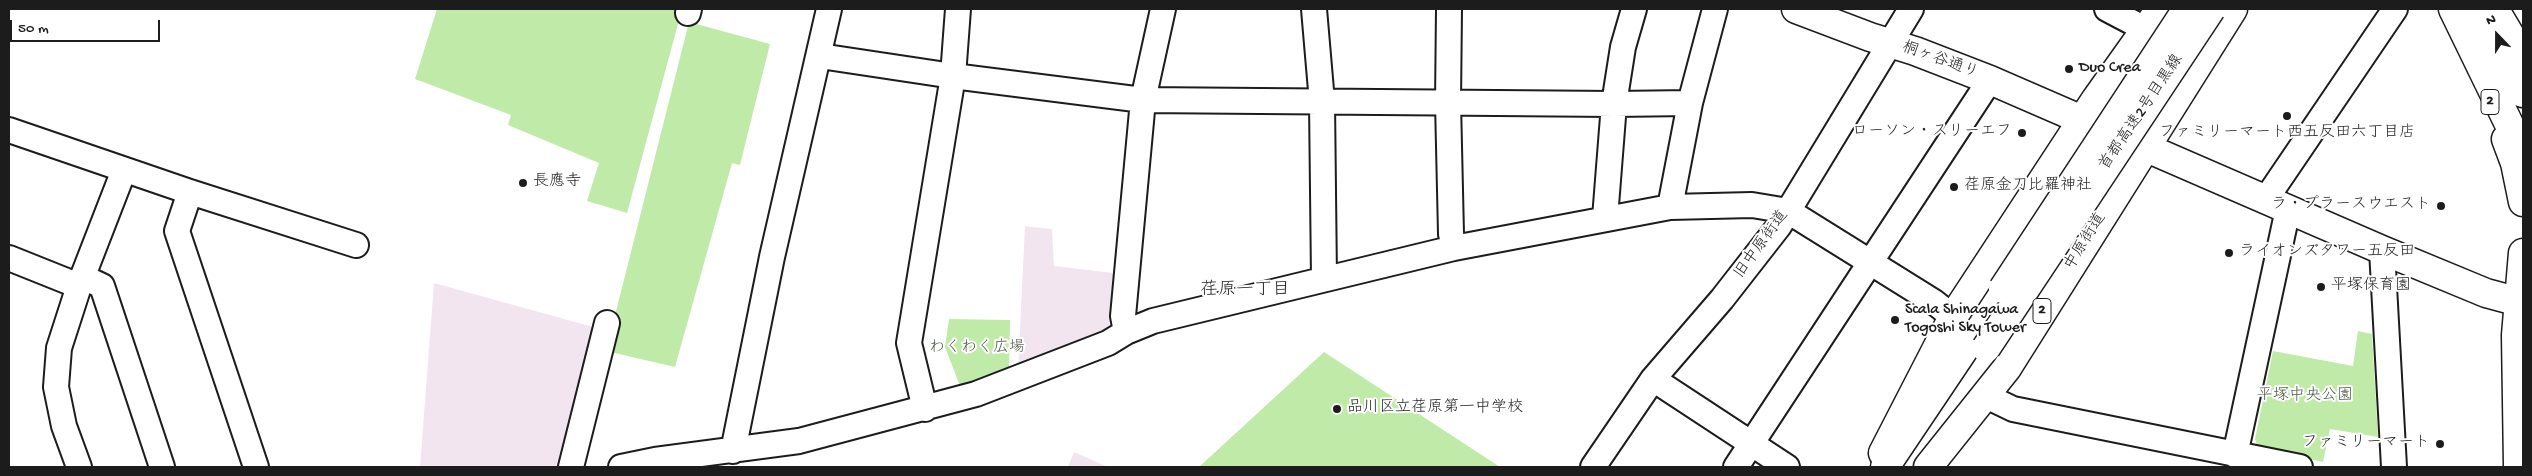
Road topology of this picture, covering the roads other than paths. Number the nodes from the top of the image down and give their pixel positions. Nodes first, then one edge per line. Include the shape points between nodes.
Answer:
1 (829, 9) edge
2 (958, 9) edge
3 (1163, 9) edge
4 (1314, 9) edge
5 (1450, 9) edge
6 (1634, 9) edge
7 (1715, 9) edge
8 (1796, 9) edge
9 (1911, 9) edge
10 (2107, 9) edge
11 (2188, 9) edge
12 (2212, 9) edge
13 (2233, 9) edge
14 (2395, 9) edge
15 (2440, 9) edge
16 (2453, 9) edge
17 (2482, 9) edge
18 (2494, 9) edge
19 (2153, 19) edge
20 (1890, 43) junction
21 (820, 56) junction
22 (2523, 57) edge
23 (953, 76) junction
24 (1990, 80) junction
25 (2523, 93) edge
26 (1143, 100) junction
27 (1322, 102) junction
28 (1448, 102) junction
29 (1690, 103) junction
30 (1614, 104) junction
31 (2083, 120) junction
32 (9, 130) edge
33 (2146, 148) junction
34 (2523, 162) edge
35 (124, 170) junction
36 (190, 192) junction
37 (2523, 202) edge
38 (2277, 204) junction
39 (1670, 207) junction
40 (1788, 211) junction
41 (1605, 218) junction
42 (356, 245) dead end
43 (1454, 248) junction
44 (2382, 250) junction
45 (2523, 253) edge
46 (9, 258) edge
47 (1871, 263) junction
48 (1324, 279) junction
49 (81, 282) junction
50 (2521, 303) edge
51 (1953, 317) junction
52 (607, 323) dead end
53 (1126, 332) junction
54 (1979, 343) junction
55 (1653, 379) junction
56 (1986, 396) junction
57 (925, 409) junction
58 (1751, 445) junction
59 (733, 451) junction
60 (2235, 455) junction
61 (80, 467) edge
62 (162, 467) edge
63 (256, 467) edge
64 (571, 467) edge
65 (621, 467) edge
66 (1593, 467) edge
67 (1736, 467) edge
68 (1786, 467) edge
69 (1876, 467) edge
70 (1884, 467) edge
71 (1907, 467) edge
72 (1928, 467) edge
73 (2300, 467) edge
74 (2394, 467) edge
75 (2518, 467) edge

1 - 21 street
2 - 23 street
3 - 26 street
4 - 27 street
5 - 28 street
6 - 30 street via 1623,47
7 - 29 street
8 - 20 main road, 桐ヶ谷通り
9 - 20 street, 旧中原街道
10 - 19 street
11 - 54 main road, 首都高速2号目黒線 / 2, bridge
12 - 54 main road, 首都高速2号目黒線 / 2, bridge
13 - 33 main road, 中原街道 / 2
14 - 38 street
15 - 37 main road, 2 via 2498,116 2515,163
16 - 34 main road, 2 via 2509,124
17 - 25 main road, 2
18 - 22 main road
19 - 31 main road
20 - 24 main road, 桐ヶ谷通り
20 - 40 street, 旧中原街道
21 - 23 street
21 - 59 street via 772,257
23 - 26 street
23 - 57 street via 910,343
24 - 31 main road, 桐ヶ谷通り
24 - 47 street
26 - 27 street
26 - 53 street via 1123,316
27 - 28 street
27 - 48 street
28 - 30 street
28 - 43 street
29 - 30 street
29 - 39 street
30 - 41 street
31 - 33 main road, 桐ヶ谷通り
31 - 51 main road
32 - 35 street
33 - 38 main road, 桐ヶ谷通り
33 - 56 main road, 中原街道 / 2
35 - 36 street
35 - 49 street
36 - 42 street
36 - 63 street via 177,231
38 - 44 main road, 桐ヶ谷通り
38 - 60 street
39 - 40 street via 1752,206
39 - 41 street
40 - 47 street
40 - 55 street, 旧中原街道 via 1722,299
41 - 43 street
43 - 48 street
44 - 50 main road, 桐ヶ谷通り via 2486,293
44 - 74 street
45 - 50 main road
46 - 49 street
47 - 51 street
47 - 58 street
48 - 53 street via 1153,321
49 - 61 street via 59,348 56,387 64,426
49 - 62 street via 102,286
50 - 75 main road via 2516,336
51 - 69 main road
52 - 64 street
53 - 57 street via 1108,343 1012,381
54 - 70 main road, 首都高速2号目黒線 / 2
54 - 71 main road, 首都高速2号目黒線 / 2
55 - 58 street
55 - 66 street, 旧中原街道
56 - 60 street via 2013,409
56 - 72 main road, 中原街道 / 2
57 - 59 street via 799,442
58 - 67 street
58 - 68 street
59 - 65 street
60 - 73 street

